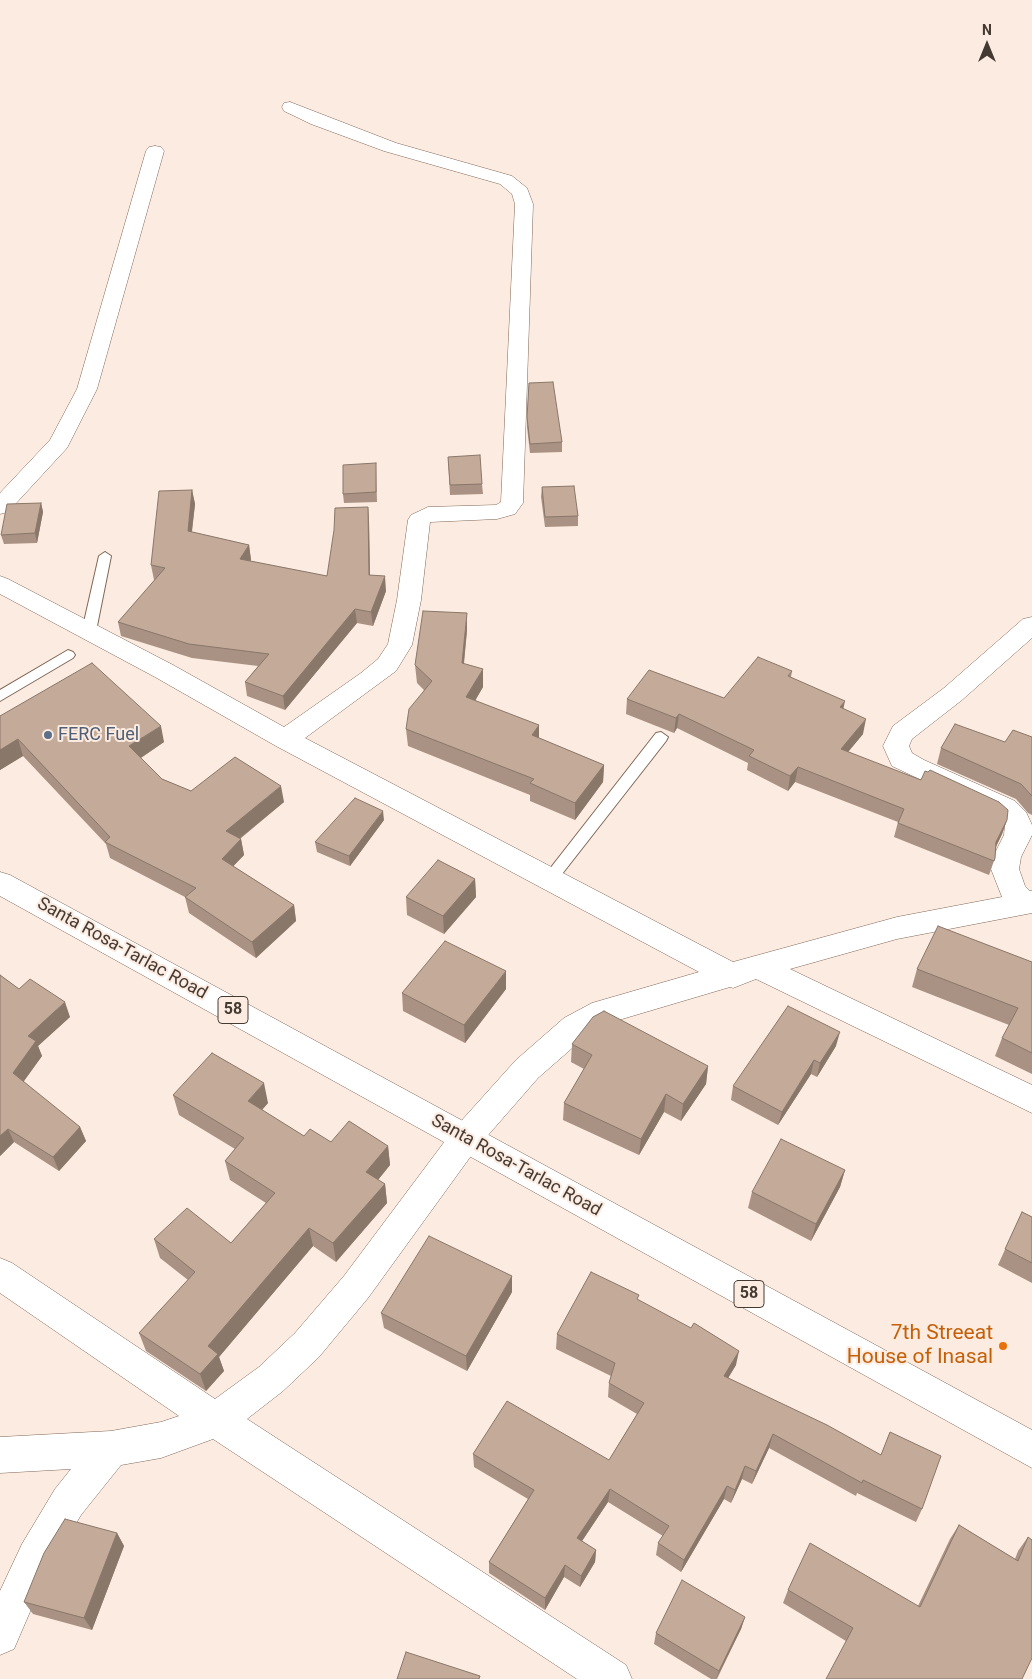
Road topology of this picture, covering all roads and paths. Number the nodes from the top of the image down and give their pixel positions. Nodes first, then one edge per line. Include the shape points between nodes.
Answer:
1 (290, 107) dead end
2 (155, 151) dead end
3 (0, 507) edge
4 (105, 556) dead end
5 (0, 584) edge
6 (1032, 625) edge
7 (90, 631) junction
8 (68, 655) dead end
9 (0, 696) edge
10 (661, 737) dead end
11 (285, 740) junction
12 (550, 879) junction
13 (0, 883) edge
14 (1028, 903) edge
15 (746, 971) junction
16 (1032, 1100) edge
17 (465, 1139) junction
18 (0, 1274) edge
19 (216, 1420) junction
20 (111, 1449) junction
21 (1032, 1450) edge
22 (0, 1455) edge
23 (0, 1635) edge
24 (612, 1679) edge

1 - 11 main road via 390,147 506,180 521,192 524,204 512,503 507,509 496,512 428,514 419,520 400,645 387,665
2 - 3 main road via 87,389 59,443
4 - 7 lane
5 - 7 main road
6 - 14 main road via 902,734 896,746 901,758 915,767 1004,808 1016,819 1018,835 1005,869 1013,890
7 - 11 main road
8 - 9 lane
10 - 12 lane
11 - 12 main road
12 - 15 main road
13 - 17 main road, Santa Rosa-Tarlac Road / 58
14 - 15 main road via 897,928
15 - 16 main road
15 - 17 main road via 603,1012 575,1027 527,1069
17 - 19 main road via 356,1287 307,1345 271,1379
17 - 21 main road, Santa Rosa-Tarlac Road / 58
18 - 19 main road
19 - 20 main road via 162,1440
19 - 24 main road
20 - 22 main road
20 - 23 main road via 68,1502 35,1557

